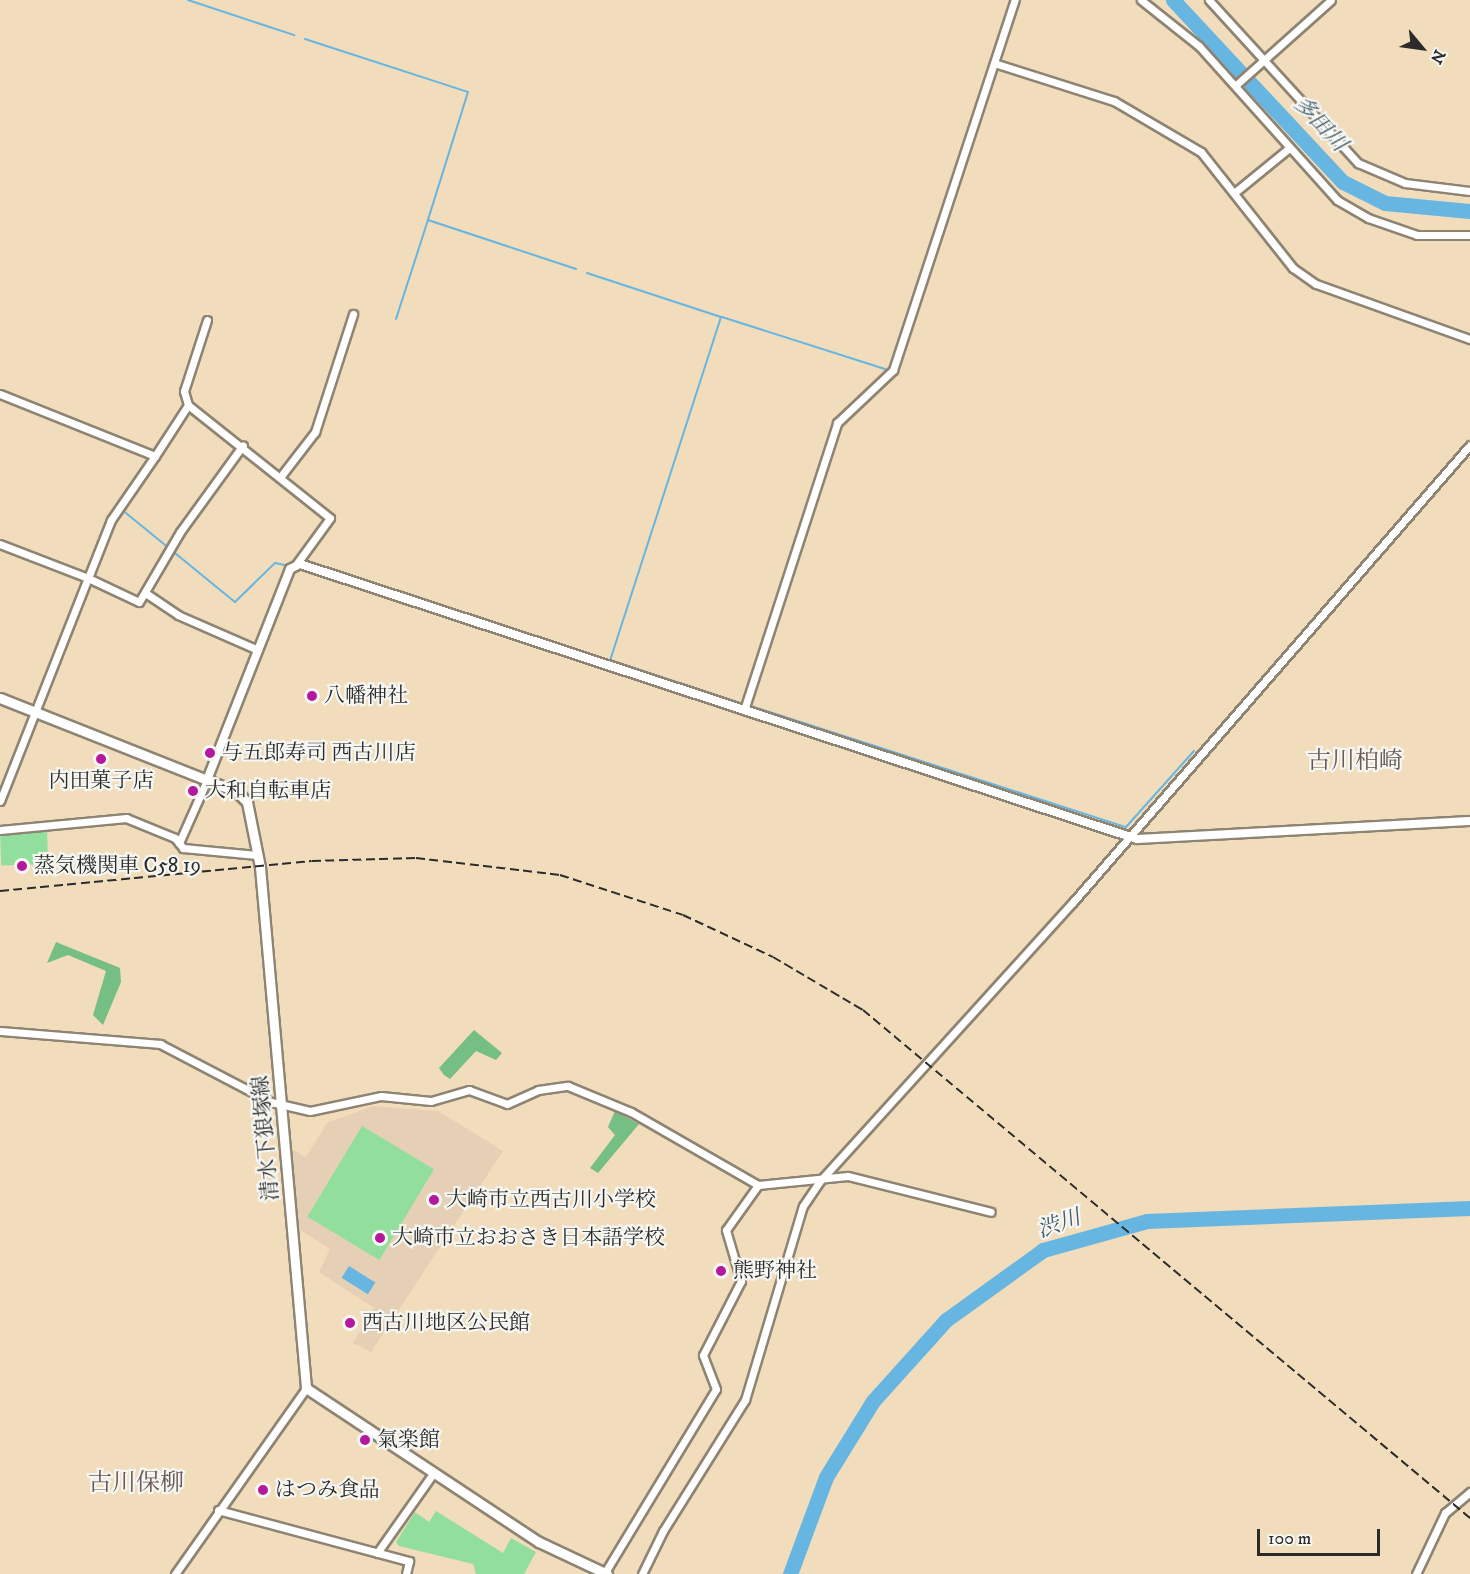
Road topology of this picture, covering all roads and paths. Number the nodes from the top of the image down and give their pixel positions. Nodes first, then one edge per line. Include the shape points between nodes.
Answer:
1 (1015, 0) edge
2 (1141, 0) edge
3 (1209, 0) edge
4 (1331, 0) edge
5 (1261, 62) junction
6 (994, 63) junction
7 (1238, 83) junction
8 (1288, 149) junction
9 (1470, 191) edge
10 (1234, 193) junction
11 (1470, 235) edge
12 (353, 314) dead end
13 (207, 320) dead end
14 (1470, 339) edge
15 (0, 394) edge
16 (188, 405) junction
17 (243, 445) junction
18 (1470, 445) edge
19 (155, 456) junction
20 (281, 476) junction
21 (0, 544) edge
22 (295, 566) junction
23 (88, 578) junction
24 (147, 594) junction
25 (258, 650) junction
26 (0, 698) edge
27 (744, 710) junction
28 (35, 712) junction
29 (207, 780) junction
30 (0, 801) edge
31 (1470, 821) edge
32 (0, 830) edge
33 (1131, 837) junction
34 (179, 843) junction
35 (257, 855) junction
36 (0, 1031) edge
37 (281, 1106) junction
38 (819, 1182) junction
39 (758, 1185) junction
40 (991, 1212) dead end
41 (306, 1388) junction
42 (432, 1475) junction
43 (1470, 1492) edge
44 (218, 1510) junction
45 (377, 1553) junction
46 (175, 1574) edge
47 (406, 1574) edge
48 (605, 1574) edge
49 (642, 1574) edge
50 (1416, 1574) edge

1 - 6 street
2 - 7 street via 1171,19
3 - 5 street
4 - 5 street
5 - 7 street
5 - 9 street via 1358,163 1405,183
6 - 10 street via 1114,101 1201,152
6 - 27 street via 893,370 837,423
7 - 8 street
8 - 10 street
8 - 11 street via 1324,189 1368,218 1418,235
10 - 14 street via 1293,268 1316,284
12 - 20 street via 315,432
13 - 16 street via 184,391
15 - 19 street
16 - 17 street
16 - 19 street
17 - 20 street
17 - 24 street via 170,549
18 - 33 street
19 - 23 street via 111,520
20 - 22 street via 330,518
21 - 23 street
22 - 25 street
22 - 27 street
23 - 24 street via 138,602
23 - 28 street
24 - 25 street via 178,615
25 - 29 street
26 - 28 main road, 清水下狼塚線
27 - 33 street
28 - 29 main road, 清水下狼塚線
28 - 30 street
29 - 34 street
29 - 35 main road, 清水下狼塚線 via 247,802
31 - 33 street
32 - 34 street via 126,818
33 - 38 street
34 - 35 street via 237,857
35 - 37 main road, 清水下狼塚線
36 - 37 street via 160,1044
37 - 39 street via 286,1101 319,1111 381,1096 431,1101 469,1090 507,1104 538,1090 568,1086 631,1112
37 - 41 main road, 清水下狼塚線
38 - 39 street
38 - 40 street via 848,1176
38 - 49 street via 804,1206 745,1400 663,1531
39 - 48 street via 726,1230 741,1281 703,1355 716,1389
41 - 42 main road
41 - 44 street
42 - 45 street
42 - 48 main road via 539,1542
43 - 50 street via 1445,1513
44 - 45 street
44 - 46 street
45 - 47 street via 409,1561

